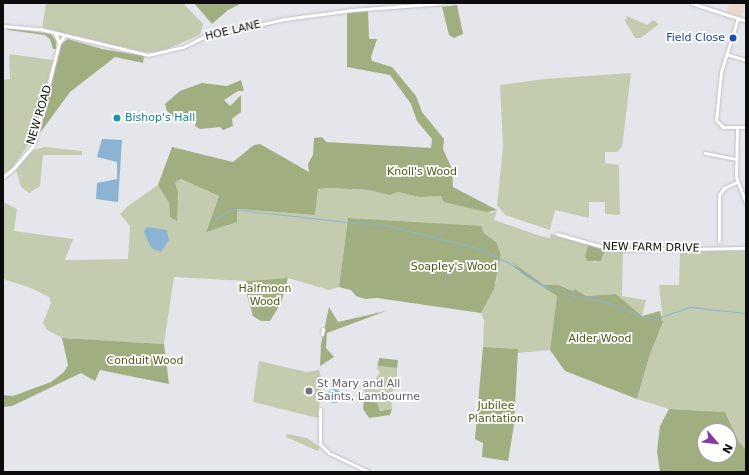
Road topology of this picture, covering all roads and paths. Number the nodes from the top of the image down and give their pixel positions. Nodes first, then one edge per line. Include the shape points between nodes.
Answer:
1 (444, 3) edge
2 (691, 3) edge
3 (738, 18) junction
4 (746, 21) edge
5 (3, 26) edge
6 (55, 32) junction
7 (65, 35) junction
8 (60, 43) junction
9 (726, 54) junction
10 (746, 60) edge
11 (746, 127) edge
12 (737, 128) junction
13 (705, 153) dead end
14 (736, 159) junction
15 (3, 177) edge
16 (737, 182) junction
17 (746, 203) edge
18 (557, 234) dead end
19 (719, 241) dead end
20 (746, 248) edge
21 (323, 329) dead end
22 (322, 334) dead end
23 (320, 409) dead end
24 (368, 472) edge

1 - 7 street, HOE LANE via 352,10 284,19 206,36 177,49 148,55
2 - 3 street
3 - 4 street
3 - 9 street
5 - 6 street, HOE LANE
6 - 7 street, HOE LANE
6 - 8 street
7 - 8 street, NEW ROAD
8 - 15 street, NEW ROAD via 33,146 13,170
9 - 10 street
9 - 12 street via 721,72 716,120 720,126
11 - 12 street
12 - 14 street
13 - 14 street
14 - 16 street
16 - 17 street
16 - 19 street via 724,188 719,195
18 - 20 street, NEW FARM DRIVE via 615,250
21 - 22 street
23 - 24 street via 320,444 329,453

